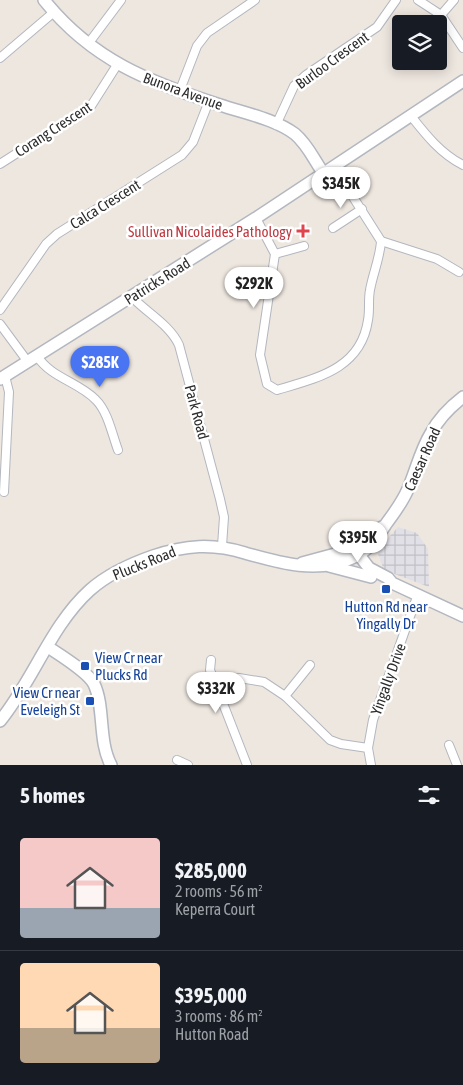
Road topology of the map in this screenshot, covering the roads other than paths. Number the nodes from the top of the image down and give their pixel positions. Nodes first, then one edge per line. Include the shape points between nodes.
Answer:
1 (44, 0) edge
2 (121, 0) edge
3 (255, 0) edge
4 (396, 0) edge
5 (418, 0) edge
6 (454, 0) edge
7 (54, 12) junction
8 (441, 15) joint
9 (447, 24) edge
10 (88, 44) junction
11 (463, 48) edge
12 (0, 58) edge
13 (117, 65) junction
14 (463, 82) edge
15 (180, 90) junction
16 (209, 102) junction
17 (411, 116) junction
18 (276, 125) junction
19 (0, 164) edge
20 (463, 165) edge
21 (329, 170) junction
22 (362, 209) junction
23 (256, 218) junction
24 (333, 228) dead end
25 (381, 241) junction
26 (304, 246) dead end
27 (275, 254) junction
28 (459, 272) dead end
29 (132, 297) junction
30 (0, 310) edge
31 (0, 324) edge
32 (33, 359) junction
33 (2, 378) edge
34 (463, 396) edge
35 (118, 450) dead end
36 (4, 492) dead end
37 (386, 525) junction
38 (373, 543) junction
39 (222, 546) junction
40 (353, 552) junction
41 (300, 564) junction
42 (328, 566) junction
43 (375, 576) junction
44 (418, 594) junction
45 (463, 616) edge
46 (48, 647) junction
47 (211, 660) dead end
48 (310, 665) dead end
49 (217, 685) junction
50 (285, 696) junction
51 (0, 721) edge
52 (449, 745) dead end
53 (368, 748) junction
54 (177, 760) dead end
55 (107, 764) edge
56 (188, 765) edge
57 (247, 765) edge
58 (370, 765) edge
59 (457, 765) edge

1 - 7 street, Bunora Avenue
2 - 10 street
3 - 15 street via 207,33 197,46
4 - 18 street, Burloo Crescent via 376,27 294,86
5 - 8 street
6 - 8 street
7 - 10 street, Bunora Avenue
7 - 12 street
9 - 11 street
10 - 13 street, Bunora Avenue
13 - 15 street, Bunora Avenue
13 - 19 street, Corang Crescent via 91,106
14 - 17 street, Patricks Road
15 - 16 street, Bunora Avenue
16 - 18 street, Bunora Avenue
16 - 30 street, Calca Crescent via 193,142 182,155 57,234 46,244
17 - 20 street via 449,158
17 - 21 street, Patricks Road
18 - 21 street, Bunora Avenue via 301,139
21 - 22 street
21 - 23 street, Patricks Road
22 - 24 street
22 - 25 street
23 - 27 street
23 - 29 street, Patricks Road
25 - 27 street via 370,288 368,320 357,349 342,365 326,375 277,390 267,384 260,355
25 - 28 street via 437,259
26 - 27 street
29 - 32 street, Patricks Road
29 - 39 street, Park Road via 168,328 179,345 224,517
31 - 32 street
32 - 33 street, Patricks Road
32 - 35 street via 96,399 104,410
33 - 36 street via 9,392
34 - 37 street, Caesar Road via 430,434 403,501
37 - 38 street, Caesar Road
37 - 40 street, Caesar Road
38 - 40 street, Caesar Road
38 - 43 street
39 - 41 street, Plucks Road via 274,561
39 - 46 street, Plucks Road via 173,550 113,574 77,603
40 - 41 street, Plucks Road
40 - 42 street, Plucks Road
40 - 43 street
41 - 42 street, Plucks Road via 308,568
42 - 43 street
43 - 44 street
44 - 45 street
44 - 53 street, Yingally Drive via 373,720
46 - 51 street, Plucks Road
46 - 55 street via 94,685
47 - 49 street via 210,670
48 - 50 street
49 - 50 street via 250,678 264,682
49 - 57 street
50 - 53 street via 330,740
52 - 59 street
53 - 58 street, Yingally Drive
54 - 56 street

